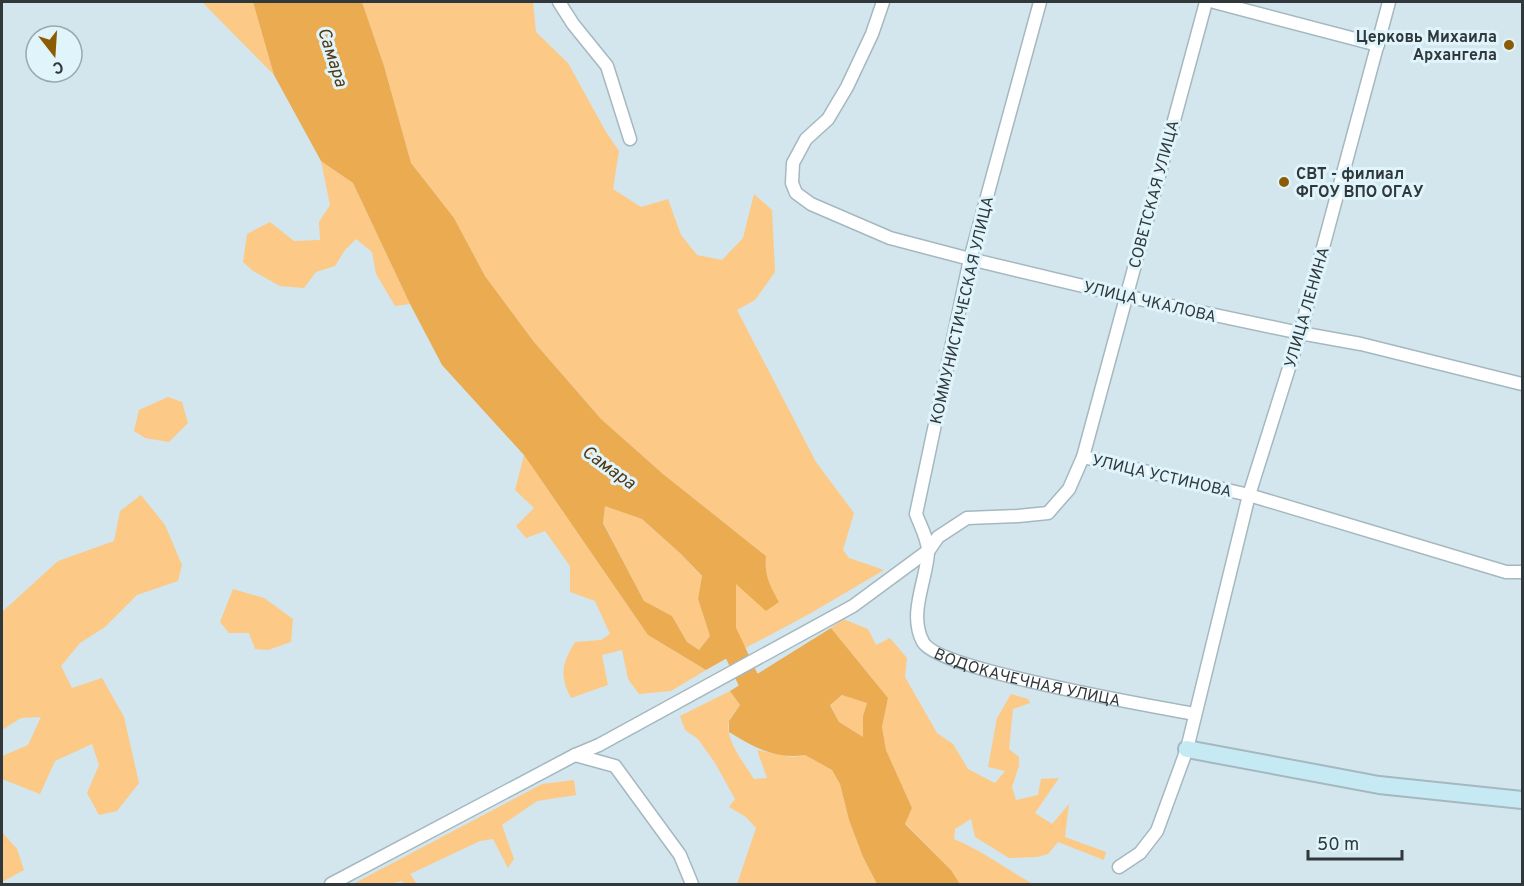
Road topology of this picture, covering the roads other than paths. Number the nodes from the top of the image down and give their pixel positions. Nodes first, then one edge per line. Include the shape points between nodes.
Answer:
1 (560, 2) edge
2 (883, 2) edge
3 (1041, 2) edge
4 (1206, 2) edge
5 (1214, 2) edge
6 (1389, 2) edge
7 (1378, 45) junction
8 (630, 140) dead end
9 (970, 259) junction
10 (1125, 296) junction
11 (1300, 333) junction
12 (1522, 384) edge
13 (1083, 457) junction
14 (1249, 495) junction
15 (929, 550) junction
16 (1522, 572) edge
17 (1194, 714) junction
18 (1187, 749) junction
19 (575, 755) junction
20 (1522, 800) edge
21 (1119, 867) dead end
22 (331, 885) edge
23 (692, 885) edge

1 - 8 street via 607,66
2 - 9 street, УЛИЦА ЧКАЛОВА via 847,87 828,119 806,139 793,163 792,183 796,193 811,204 890,238
3 - 9 street, КОММУНИСТИЧЕСКАЯ УЛИЦА
4 - 10 street, СОВЕТСКАЯ УЛИЦА
5 - 7 street
6 - 7 street, УЛИЦА ЛЕНИНА
7 - 11 street, УЛИЦА ЛЕНИНА
9 - 10 street, УЛИЦА ЧКАЛОВА
9 - 15 street, КОММУНИСТИЧЕСКАЯ УЛИЦА via 916,514
10 - 11 street, УЛИЦА ЧКАЛОВА
10 - 13 street, СОВЕТСКАЯ УЛИЦА
11 - 12 street, УЛИЦА ЧКАЛОВА
11 - 14 street, УЛИЦА ЛЕНИНА
13 - 14 street, УЛИЦА УСТИНОВА
13 - 15 street, УЛИЦА УСТИНОВА via 1069,489 1048,513 967,518 938,537
14 - 16 street, УЛИЦА УСТИНОВА via 1506,572
14 - 17 street, УЛИЦА ЛЕНИНА
15 - 17 street, ВОДОКАЧЕЧНАЯ УЛИЦА via 916,620 924,644 938,655 1008,677
15 - 19 street, УЛИЦА УСТИНОВА via 853,606
17 - 18 street, УЛИЦА ЛЕНИНА
18 - 20 street via 1379,785
18 - 21 street, УЛИЦА ЛЕНИНА via 1157,831 1140,853
19 - 22 street, УЛИЦА УСТИНОВА
19 - 23 street via 615,766 680,855

